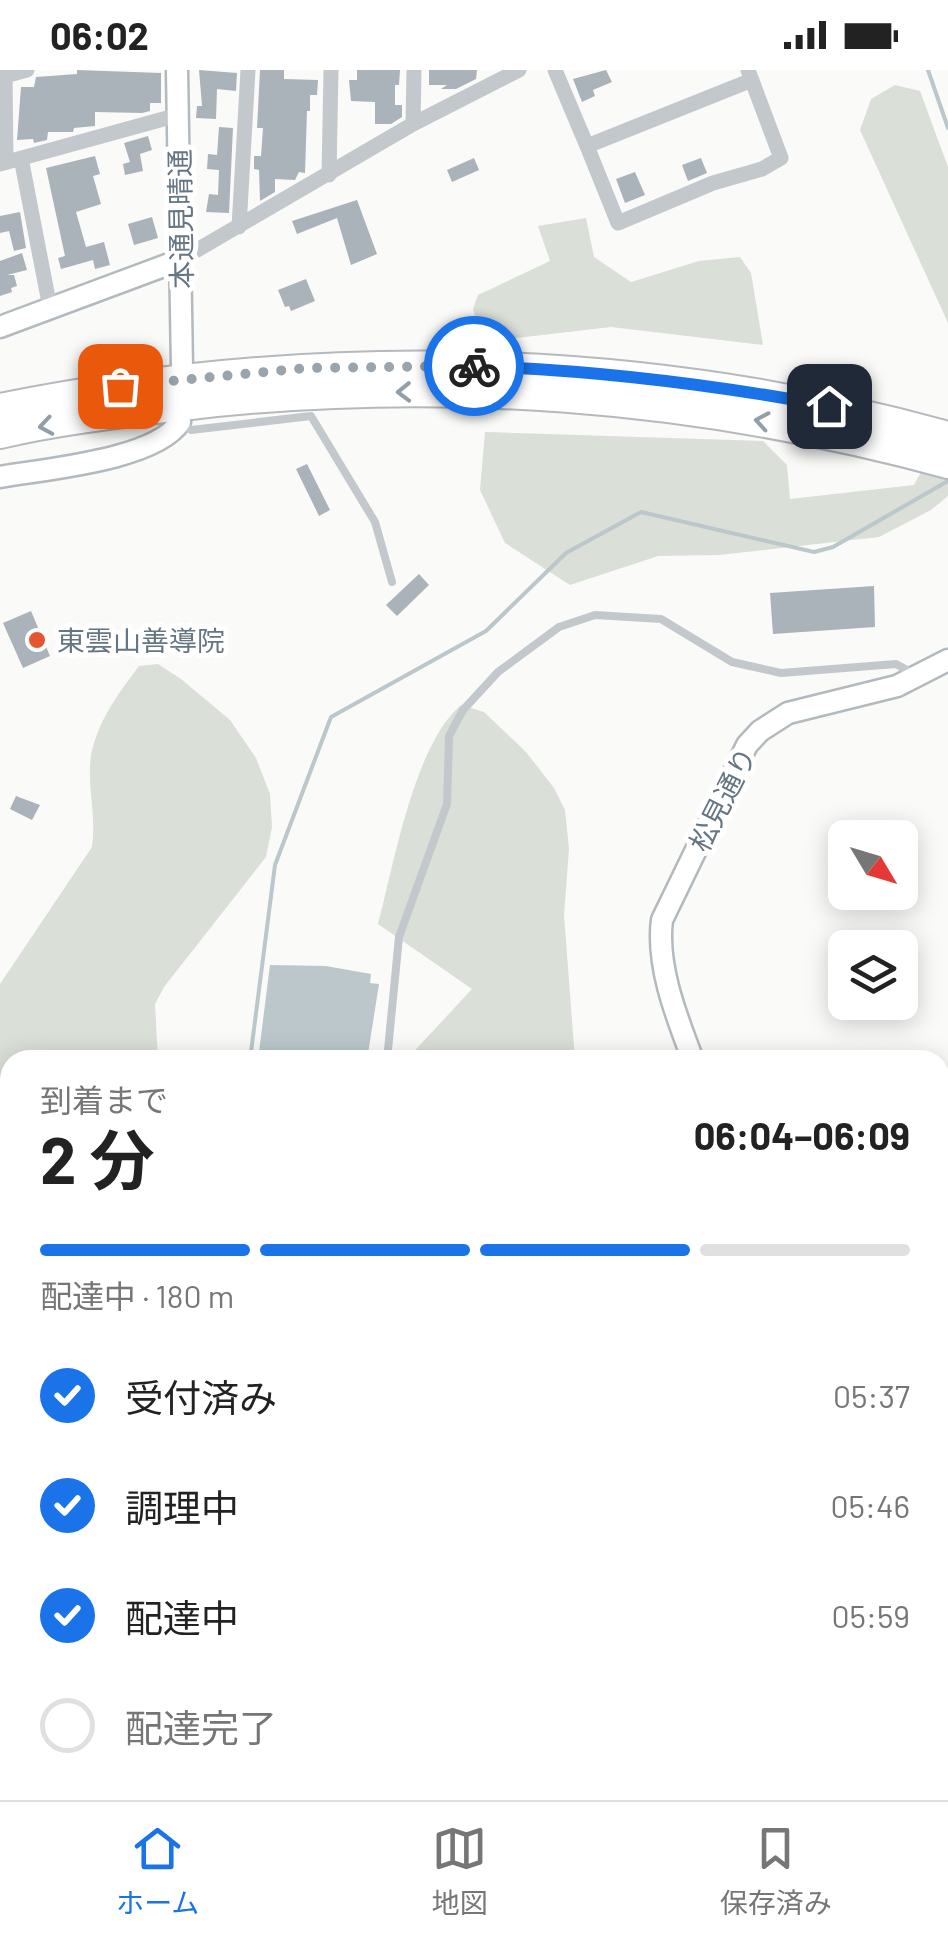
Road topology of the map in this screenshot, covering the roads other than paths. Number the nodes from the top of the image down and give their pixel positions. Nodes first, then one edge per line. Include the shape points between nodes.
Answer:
1 (27, 70) edge
2 (177, 70) edge
3 (248, 70) edge
4 (331, 70) edge
5 (414, 70) edge
6 (520, 70) edge
7 (555, 70) edge
8 (5, 73) edge
9 (750, 75) edge
10 (487, 78) edge
11 (178, 115) junction
12 (414, 124) junction
13 (587, 146) junction
14 (9, 162) edge
15 (329, 174) junction
16 (239, 227) junction
17 (180, 260) junction
18 (50, 308) junction
19 (0, 326) edge
20 (182, 368) dead end
21 (0, 408) edge
22 (180, 422) joint
23 (0, 434) edge
24 (895, 435) junction
25 (948, 436) edge
26 (948, 464) edge
27 (0, 477) edge
28 (392, 582) dead end
29 (948, 660) edge
30 (919, 676) junction
31 (388, 1050) edge
32 (691, 1050) edge

1 - 8 street
2 - 11 street, 本通見晴通
3 - 16 street
4 - 15 street
5 - 12 street
6 - 10 street
7 - 13 street
8 - 14 street
9 - 13 street
9 - 13 street via 782,158 762,169 618,223
10 - 12 street
11 - 14 street
11 - 17 street, 本通見晴通
12 - 15 street
14 - 18 street
15 - 16 street
16 - 17 street
17 - 18 street
17 - 20 street, 本通見晴通
18 - 19 street
21 - 24 highway via 218,374 426,364 664,379 794,400
22 - 27 street via 160,442 132,452
22 - 28 lane via 191,430 311,416 374,522
24 -> 23 highway via 545,395 426,391 223,401
24 - 25 highway
24 - 26 highway
29 - 30 street, 松見通り
30 - 31 lane via 896,664 781,672 732,662 661,619 595,615 560,626 498,672 449,736 448,804 399,937
30 - 32 street, 松見通り via 788,714 747,745 662,920 663,960

